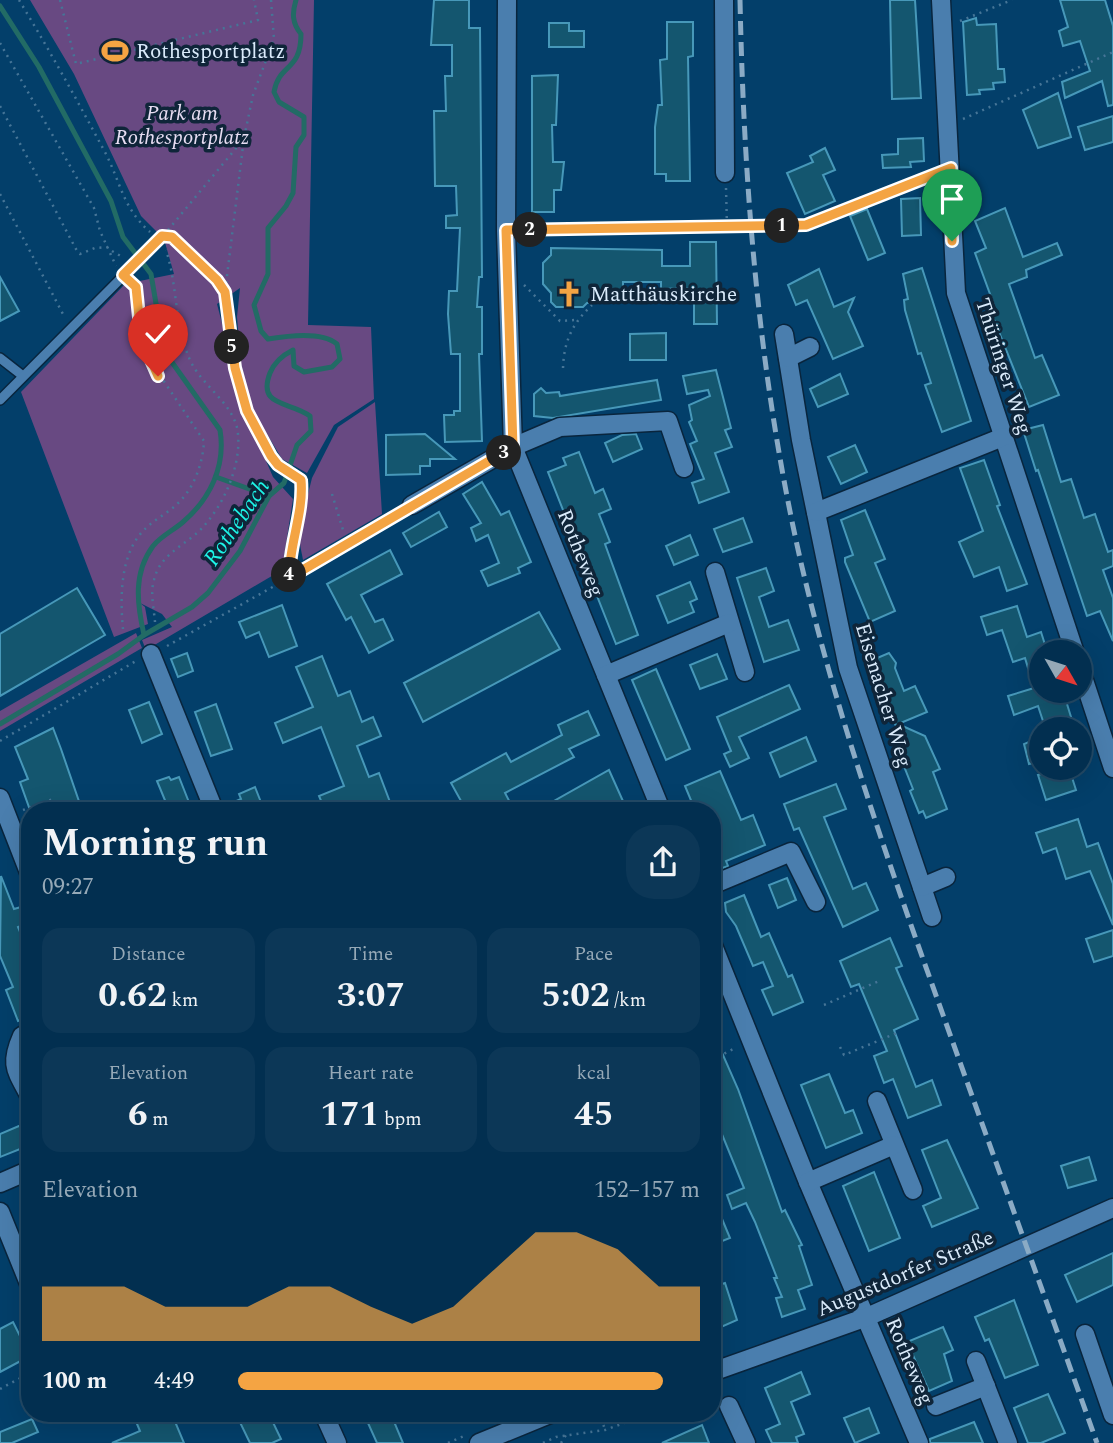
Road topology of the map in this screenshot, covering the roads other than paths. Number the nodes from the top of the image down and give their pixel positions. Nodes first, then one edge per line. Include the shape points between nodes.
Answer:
1 (507, 0) edge
2 (724, 0) edge
3 (941, 0) edge
4 (725, 173) road end
5 (159, 240) road end
6 (784, 334) dead end
7 (810, 347) dead end
8 (0, 358) edge
9 (788, 358) junction
10 (23, 376) junction
11 (0, 400) edge
12 (1003, 437) junction
13 (513, 447) junction
14 (684, 468) dead end
15 (412, 505) joint
16 (816, 512) junction
17 (715, 572) dead end
18 (289, 578) road end
19 (729, 623) junction
20 (1071, 640) edge
21 (157, 651) road end
22 (745, 672) dead end
23 (606, 675) junction
24 (1092, 704) edge
25 (1113, 768) edge
26 (0, 798) edge
27 (211, 802) edge
28 (658, 802) edge
29 (21, 852) edge
30 (946, 877) dead end
31 (721, 882) edge
32 (922, 887) junction
33 (816, 902) dead end
34 (932, 917) dead end
35 (721, 966) edge
36 (21, 1037) edge
37 (7, 1053) edge
38 (21, 1080) edge
39 (877, 1101) dead end
40 (894, 1145) junction
41 (21, 1174) edge
42 (808, 1182) junction
43 (0, 1184) edge
44 (913, 1190) dead end
45 (1113, 1208) edge
46 (0, 1212) edge
47 (21, 1264) edge
48 (867, 1317) junction
49 (1085, 1334) dead end
50 (976, 1362) dead end
51 (721, 1369) edge
52 (986, 1386) junction
53 (729, 1406) dead end
54 (936, 1406) dead end
55 (1113, 1415) edge
56 (328, 1422) edge
57 (530, 1422) edge
58 (337, 1443) edge
59 (479, 1443) edge
60 (746, 1443) edge
61 (919, 1443) edge
62 (1008, 1443) edge

1 - 13 street, Rotheweg via 506,230
2 - 4 street
3 - 12 street, Thüringer Weg via 956,293
5 - 10 lane
6 - 9 street, Eisenacher Weg
7 - 9 street
8 - 10 lane
9 - 16 street, Eisenacher Weg
10 - 11 lane
12 - 16 street
12 - 20 street, Thüringer Weg
13 - 14 street via 560,427 668,421
13 - 15 street
13 - 23 street, Rotheweg
15 - 18 lane
16 - 32 street, Eisenacher Weg via 848,668
17 - 19 street
19 - 22 street
19 - 23 street
21 - 27 street
23 - 28 street, Rotheweg
24 - 25 street
26 - 29 street
30 - 32 street
31 - 33 street via 791,852
32 - 34 street, Eisenacher Weg
35 - 42 street, Rotheweg
36 - 37 street
37 - 38 street
39 - 40 street
40 - 42 street
40 - 44 street
41 - 43 street
42 - 48 street, Rotheweg
45 - 48 street, Augustdorfer Straße
46 - 47 street
48 - 51 street, Augustdorfer Straße
48 - 61 street, Rotheweg
49 - 55 street
50 - 52 street
52 - 54 street, Rotheweg
52 - 62 street
53 - 60 street
56 - 58 street
57 - 59 street

